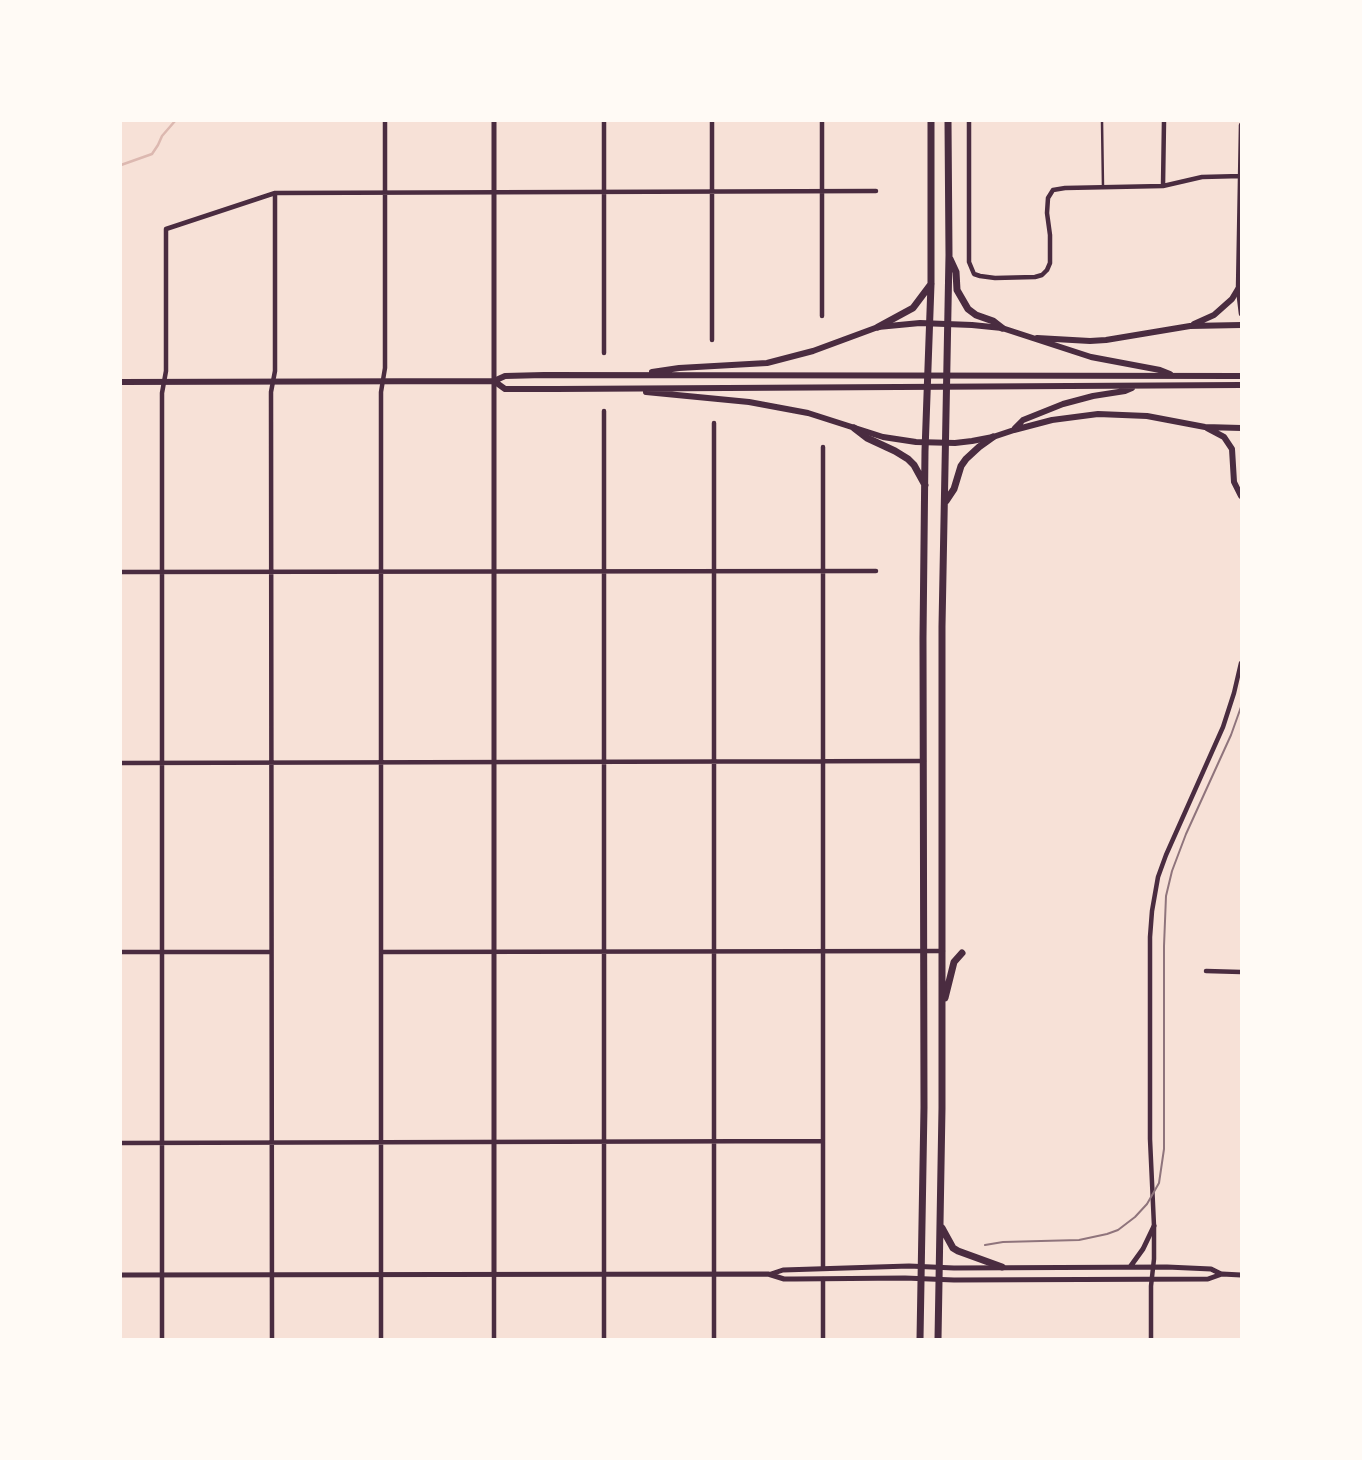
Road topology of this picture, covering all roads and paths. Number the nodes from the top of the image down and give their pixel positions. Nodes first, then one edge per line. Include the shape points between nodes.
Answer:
1 (385, 121) edge
2 (494, 121) edge
3 (604, 121) edge
4 (712, 121) edge
5 (822, 121) edge
6 (931, 121) edge
7 (948, 121) edge
8 (969, 121) edge
9 (1102, 121) edge
10 (1164, 121) edge
11 (1241, 125) edge
12 (1240, 176) edge
13 (1163, 186) junction
14 (1103, 187) junction
15 (712, 191) junction
16 (822, 191) junction
17 (876, 191) dead end
18 (275, 192) junction
19 (385, 192) junction
20 (494, 192) junction
21 (604, 192) junction
22 (948, 256) junction
23 (931, 284) junction
24 (1238, 289) junction
25 (1241, 314) edge
26 (822, 316) dead end
27 (929, 323) junction
28 (947, 324) junction
29 (1241, 325) edge
30 (1190, 326) junction
31 (878, 327) junction
32 (1002, 328) junction
33 (1031, 337) junction
34 (712, 340) dead end
35 (604, 353) dead end
36 (623, 375) junction
37 (1175, 376) junction
38 (1241, 376) edge
39 (494, 381) junction
40 (121, 382) edge
41 (164, 382) junction
42 (273, 382) junction
43 (382, 382) junction
44 (1241, 385) edge
45 (1135, 386) junction
46 (623, 389) junction
47 (604, 411) dead end
48 (714, 422) dead end
49 (1205, 427) junction
50 (854, 428) junction
51 (1241, 428) edge
52 (1014, 430) junction
53 (993, 437) junction
54 (926, 442) junction
55 (946, 443) junction
56 (823, 447) dead end
57 (925, 485) junction
58 (1241, 496) edge
59 (945, 502) junction
60 (380, 571) junction
61 (604, 571) junction
62 (713, 571) junction
63 (823, 571) junction
64 (876, 571) dead end
65 (121, 572) edge
66 (162, 572) junction
67 (271, 572) junction
68 (494, 572) junction
69 (1241, 663) edge
70 (604, 761) junction
71 (713, 761) junction
72 (823, 761) junction
73 (925, 761) junction
74 (271, 762) junction
75 (380, 762) junction
76 (494, 762) junction
77 (121, 763) edge
78 (161, 763) junction
79 (823, 950) junction
80 (604, 951) junction
81 (713, 951) junction
82 (924, 951) junction
83 (943, 951) junction
84 (121, 952) edge
85 (162, 952) junction
86 (271, 952) junction
87 (381, 952) junction
88 (494, 952) junction
89 (962, 953) dead end
90 (1206, 971) dead end
91 (1241, 972) edge
92 (942, 1006) junction
93 (823, 1140) junction
94 (714, 1141) junction
95 (162, 1142) junction
96 (271, 1142) junction
97 (381, 1142) junction
98 (494, 1142) junction
99 (604, 1142) junction
100 (121, 1143) edge
101 (940, 1224) junction
102 (1154, 1226) junction
103 (922, 1266) junction
104 (1153, 1266) junction
105 (1002, 1267) junction
106 (1130, 1267) junction
107 (823, 1268) junction
108 (940, 1268) junction
109 (714, 1274) junction
110 (768, 1274) junction
111 (1222, 1274) junction
112 (121, 1275) edge
113 (271, 1275) junction
114 (381, 1275) junction
115 (494, 1275) junction
116 (604, 1275) junction
117 (1241, 1275) edge
118 (162, 1276) junction
119 (1152, 1278) junction
120 (823, 1279) junction
121 (922, 1279) junction
122 (940, 1279) junction
123 (162, 1339) edge
124 (272, 1339) edge
125 (381, 1339) edge
126 (494, 1339) edge
127 (604, 1339) edge
128 (714, 1339) edge
129 (823, 1339) edge
130 (920, 1339) edge
131 (938, 1339) edge
132 (1151, 1339) edge

1 - 19 street
2 - 20 street
3 - 21 street
4 - 15 street
5 - 16 street
6 - 23 highway
7 - 22 highway
8 - 14 street via 969,262 974,274 995,278 1042,275 1050,263 1050,193 1060,188
9 - 14 lane
10 - 13 street
11 - 12 street
12 - 13 street via 1202,177
12 - 24 street
13 - 14 street
15 - 16 street
15 - 21 street
15 - 34 street
16 - 17 street
16 - 26 street
18 - 19 street
18 - 41 street via 166,229
18 - 42 street
19 - 20 street
19 - 43 street
20 - 21 street
20 - 39 street
21 - 35 street
22 - 28 highway
22 - 32 highway via 956,272 957,290 968,309
23 - 27 highway
23 - 31 highway via 913,308
24 - 25 street
24 - 30 main road via 1214,315
27 - 28 main road
27 - 31 main road
27 - 54 highway
28 - 32 main road
28 - 55 highway
29 - 30 main road
30 - 33 main road via 1106,340
31 - 36 main road via 780,361
32 - 33 main road
33 - 37 main road via 1068,351
36 - 37 main road
36 - 39 main road via 505,376
37 - 38 main road
39 - 43 main road
39 - 46 main road via 505,388
39 - 68 street
40 - 41 main road
41 - 42 main road
41 - 66 street
42 - 43 main road
42 - 67 street
43 - 60 street
44 - 45 main road
45 - 46 main road
45 - 52 main road via 1063,404 1023,420
46 - 50 main road via 749,402 808,413
47 - 61 street
48 - 62 street
49 - 51 main road
49 - 52 main road via 1147,416 1098,414
49 - 58 main road via 1224,437 1232,449 1234,482
50 - 54 main road
50 - 57 highway via 908,459
52 - 53 main road
53 - 55 main road
53 - 59 highway via 965,459
54 - 55 main road
54 - 57 highway
55 - 59 highway
56 - 63 street
57 - 73 highway
59 - 83 highway
60 - 67 street
60 - 68 street
60 - 75 street
61 - 62 street
61 - 68 street
61 - 70 street
62 - 63 street
62 - 71 street
63 - 64 street
63 - 72 street
65 - 66 street
66 - 67 street
66 - 78 street
67 - 74 street
68 - 76 street
69 - 102 street via 1223,727 1158,877 1152,911
70 - 71 street
70 - 76 street
70 - 80 street
71 - 72 street
71 - 81 street
72 - 73 street
72 - 79 street
73 - 82 highway
74 - 75 street
74 - 78 street
74 - 86 street
75 - 76 street
75 - 87 street
76 - 88 street
77 - 78 street
78 - 85 street
79 - 81 street
79 - 82 street
79 - 93 street
80 - 81 street
80 - 88 street
80 - 99 street
81 - 94 street
82 - 83 street
82 - 103 highway
83 - 92 highway
84 - 85 street
85 - 86 street
85 - 95 street
86 - 96 street
87 - 88 street
87 - 97 street
88 - 98 street
89 - 92 highway via 954,962
90 - 91 street
92 - 101 highway
93 - 94 street
93 - 107 street
94 - 99 street
94 - 109 street
95 - 96 street
95 - 100 street
95 - 118 street
96 - 97 street
96 - 113 street
97 - 98 street
97 - 114 street
98 - 99 street
98 - 115 street
99 - 116 street
101 - 105 highway via 960,1253
101 - 108 highway
102 - 104 street
102 - 106 street
103 - 107 street
103 - 108 street
103 - 121 highway
104 - 106 street
104 - 111 street via 1211,1269
104 - 119 street
105 - 106 street
105 - 108 street
107 - 110 street
108 - 122 highway
109 - 110 street
109 - 116 street
109 - 128 street
110 - 120 street via 784,1279
111 - 117 street
111 - 119 street via 1208,1279
112 - 118 street
113 - 114 street
113 - 118 street
113 - 124 street
114 - 115 street
114 - 125 street
115 - 116 street
115 - 126 street
116 - 127 street
118 - 123 street
119 - 122 street
119 - 132 street
120 - 121 street
120 - 129 street
121 - 122 street
121 - 130 highway
122 - 131 highway

